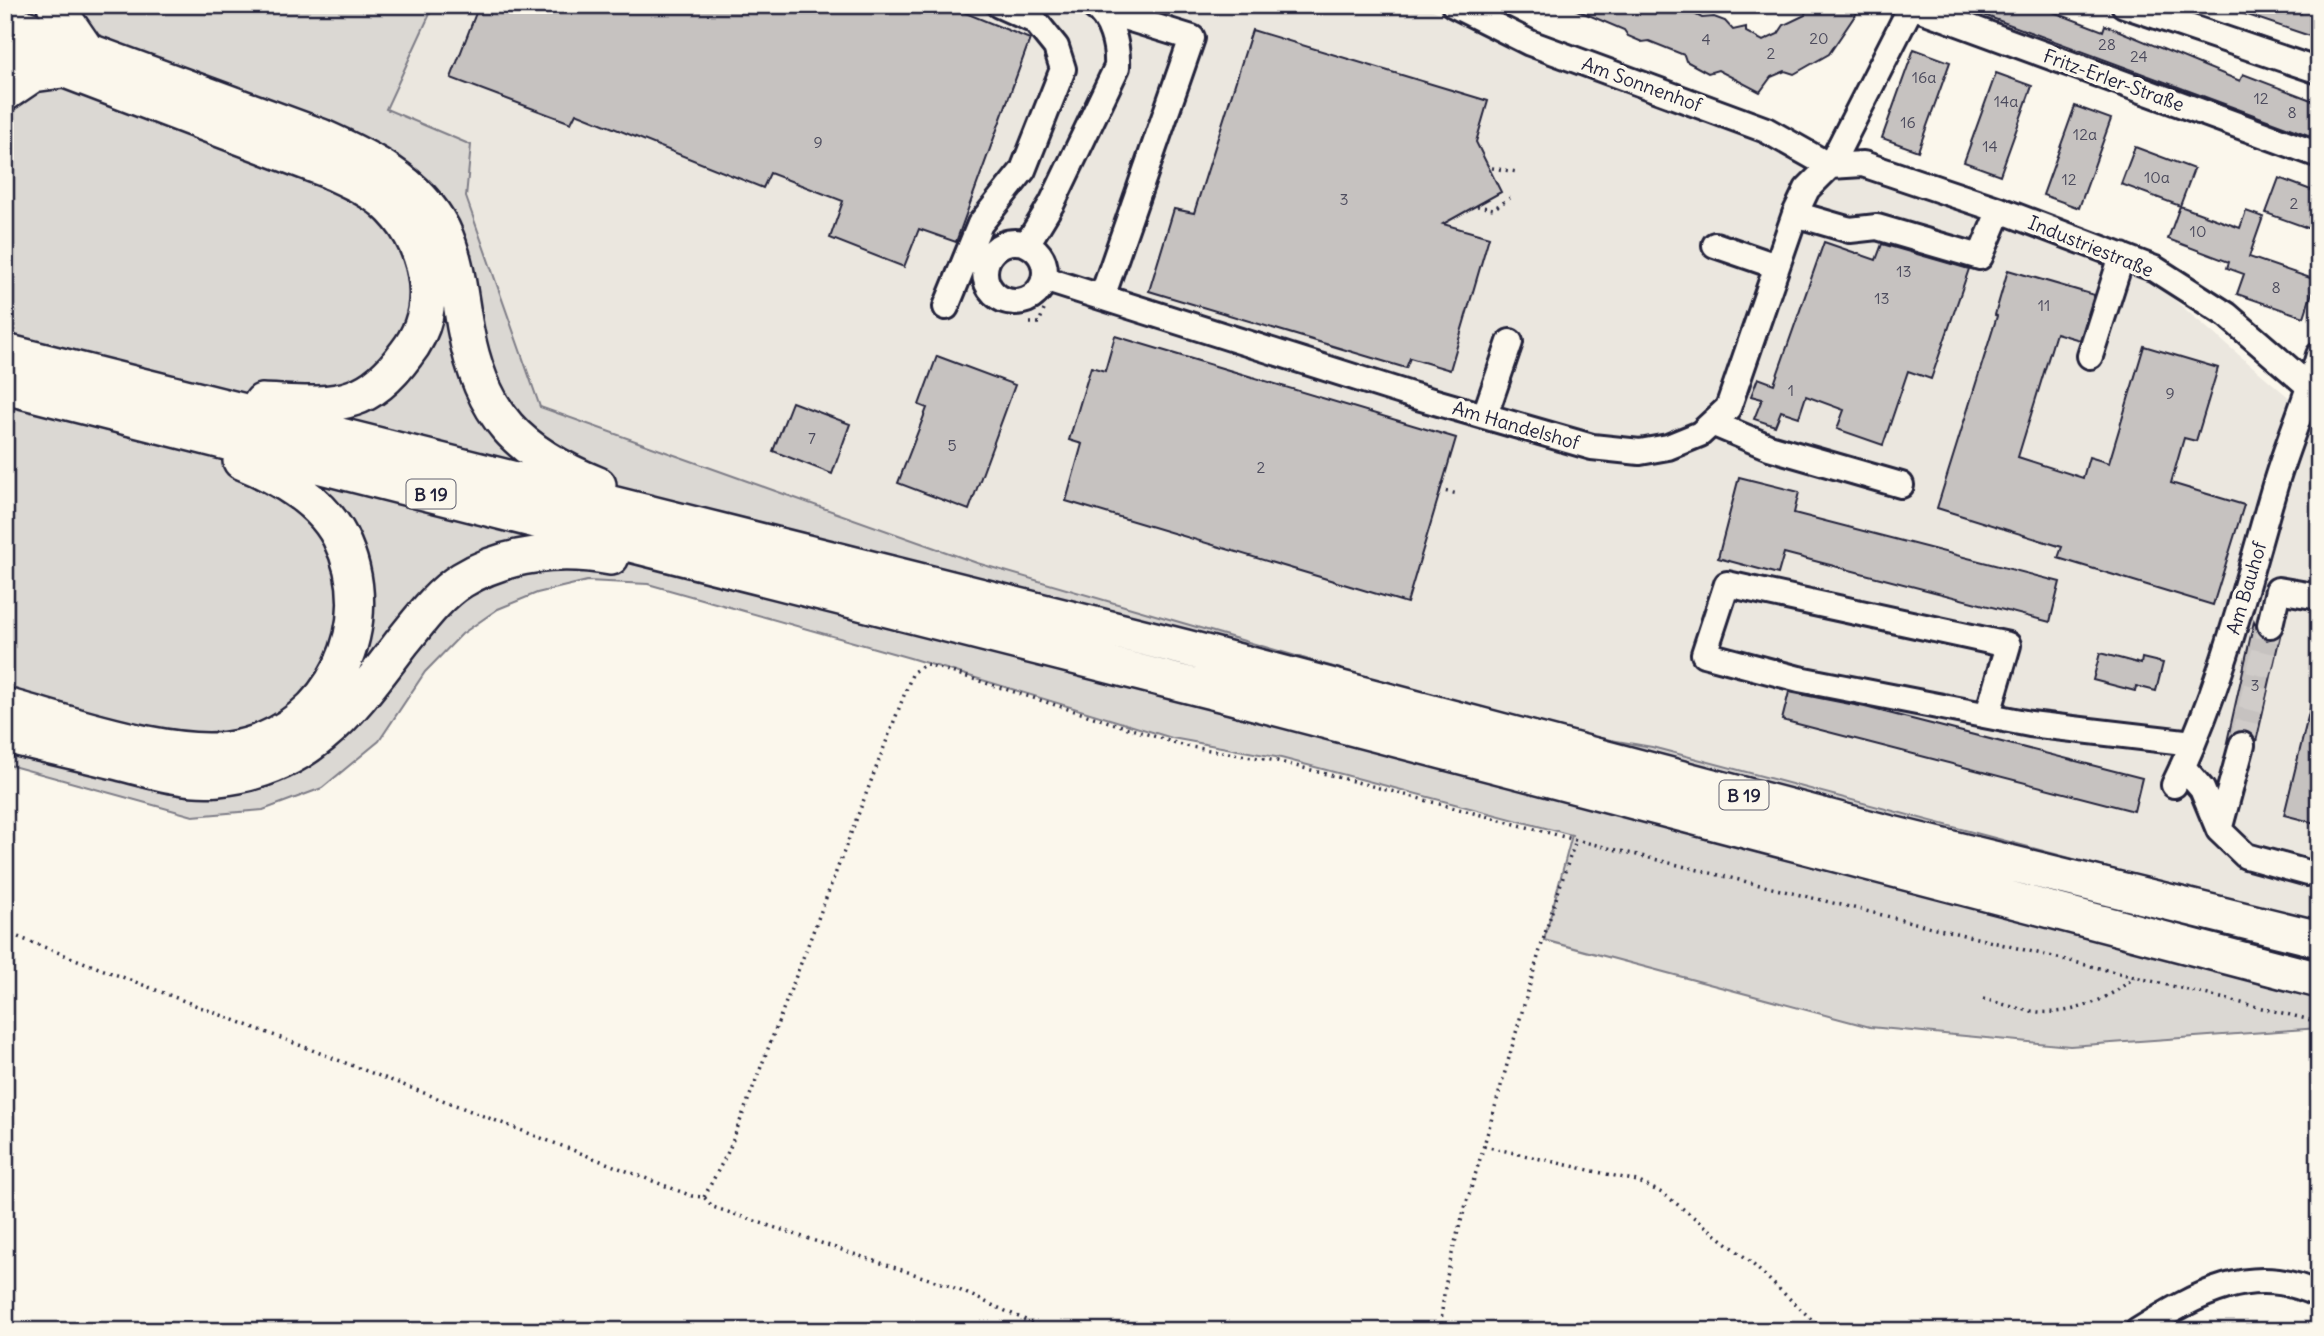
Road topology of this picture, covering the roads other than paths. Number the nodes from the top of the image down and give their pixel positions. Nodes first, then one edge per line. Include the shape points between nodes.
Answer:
1 (55, 5) edge
2 (999, 5) edge
3 (1454, 5) edge
4 (2124, 5) edge
5 (1910, 6) edge
6 (1095, 7) edge
7 (10, 29) edge
8 (74, 60) junction
9 (2319, 71) edge
10 (5, 93) edge
11 (2319, 155) edge
12 (1830, 166) junction
13 (2000, 210) junction
14 (1795, 214) junction
15 (1027, 244) junction
16 (1715, 245) dead end
17 (2122, 256) junction
18 (1776, 267) junction
19 (1044, 279) junction
20 (988, 285) junction
21 (1102, 297) junction
22 (1510, 342) dead end
23 (5, 352) edge
24 (2319, 355) edge
25 (2090, 356) dead end
26 (5, 386) edge
27 (2314, 392) edge
28 (189, 399) junction
29 (1485, 415) junction
30 (154, 424) junction
31 (1714, 424) junction
32 (1901, 485) dead end
33 (670, 521) junction
34 (709, 563) junction
35 (2319, 597) edge
36 (2270, 625) tunnel mouth
37 (5, 706) edge
38 (1988, 714) junction
39 (5, 735) edge
40 (2193, 743) junction
41 (2242, 746) tunnel mouth
42 (2218, 830) junction
43 (2319, 876) edge
44 (2319, 939) edge
45 (2319, 979) edge
46 (2319, 1295) edge
47 (2138, 1331) edge

1 - 8 highway
2 - 20 street via 1035,21 1056,47 1063,69 1023,170 980,224 938,304
3 - 12 street, Am Sonnenhof via 1531,43 1766,130
4 - 9 street
5 - 11 street, Fritz-Erler-Straße
5 - 12 street
6 - 15 street via 1113,37 1117,68 1052,203
6 - 21 street via 1192,38
7 - 8 highway
8 - 10 highway via 33,74
8 - 28 highway via 363,186 406,225 421,253 429,283 415,344 374,386 353,398 315,404
8 - 33 highway via 321,137 395,176 428,208 446,239 476,377 508,428 558,468
12 - 13 street, Industriestraße via 1863,164
12 - 14 street via 1807,189
13 - 14 street via 1980,257 1877,227 1850,230
13 - 17 street, Industriestraße
14 - 18 street
15 - 19 street via 1044,265
15 - 20 street via 1012,242 988,257
16 - 18 street
17 - 25 street
17 - 27 street, Industriestraße via 2155,269 2227,315
18 - 31 street via 1728,408
19 - 20 street via 1038,292 1026,300 1004,299
19 - 21 street, Am Handelshof
21 - 29 street, Am Handelshof
22 - 29 street
23 - 28 highway, B 19
24 - 27 street, Am Bauhof
26 - 30 highway, B 19
27 - 40 street, Am Bauhof via 2277,479 2249,586
28 - 33 highway, B 19
29 - 31 street, Am Handelshof via 1592,447 1640,452 1668,447
30 - 34 highway, B 19
30 - 37 highway via 269,472 328,521 351,567 356,601 354,633 342,668 327,694 303,717 265,740 238,748 202,752
31 - 32 street via 1769,447
33 - 44 highway, B 19
34 - 39 highway via 580,552 510,558 461,580 422,617 355,705 314,744 268,767 219,778 178,777
34 - 45 highway, B 19
35 - 36 street via 2278,590
38 - 38 street via 1799,679 1704,654 1727,584 2008,645
38 - 40 street via 2030,724
40 - 42 street, Am Bauhof via 2178,776 2202,789
41 - 42 street
42 - 43 street via 2246,856
46 - 47 street via 2292,1282 2262,1280 2213,1289

